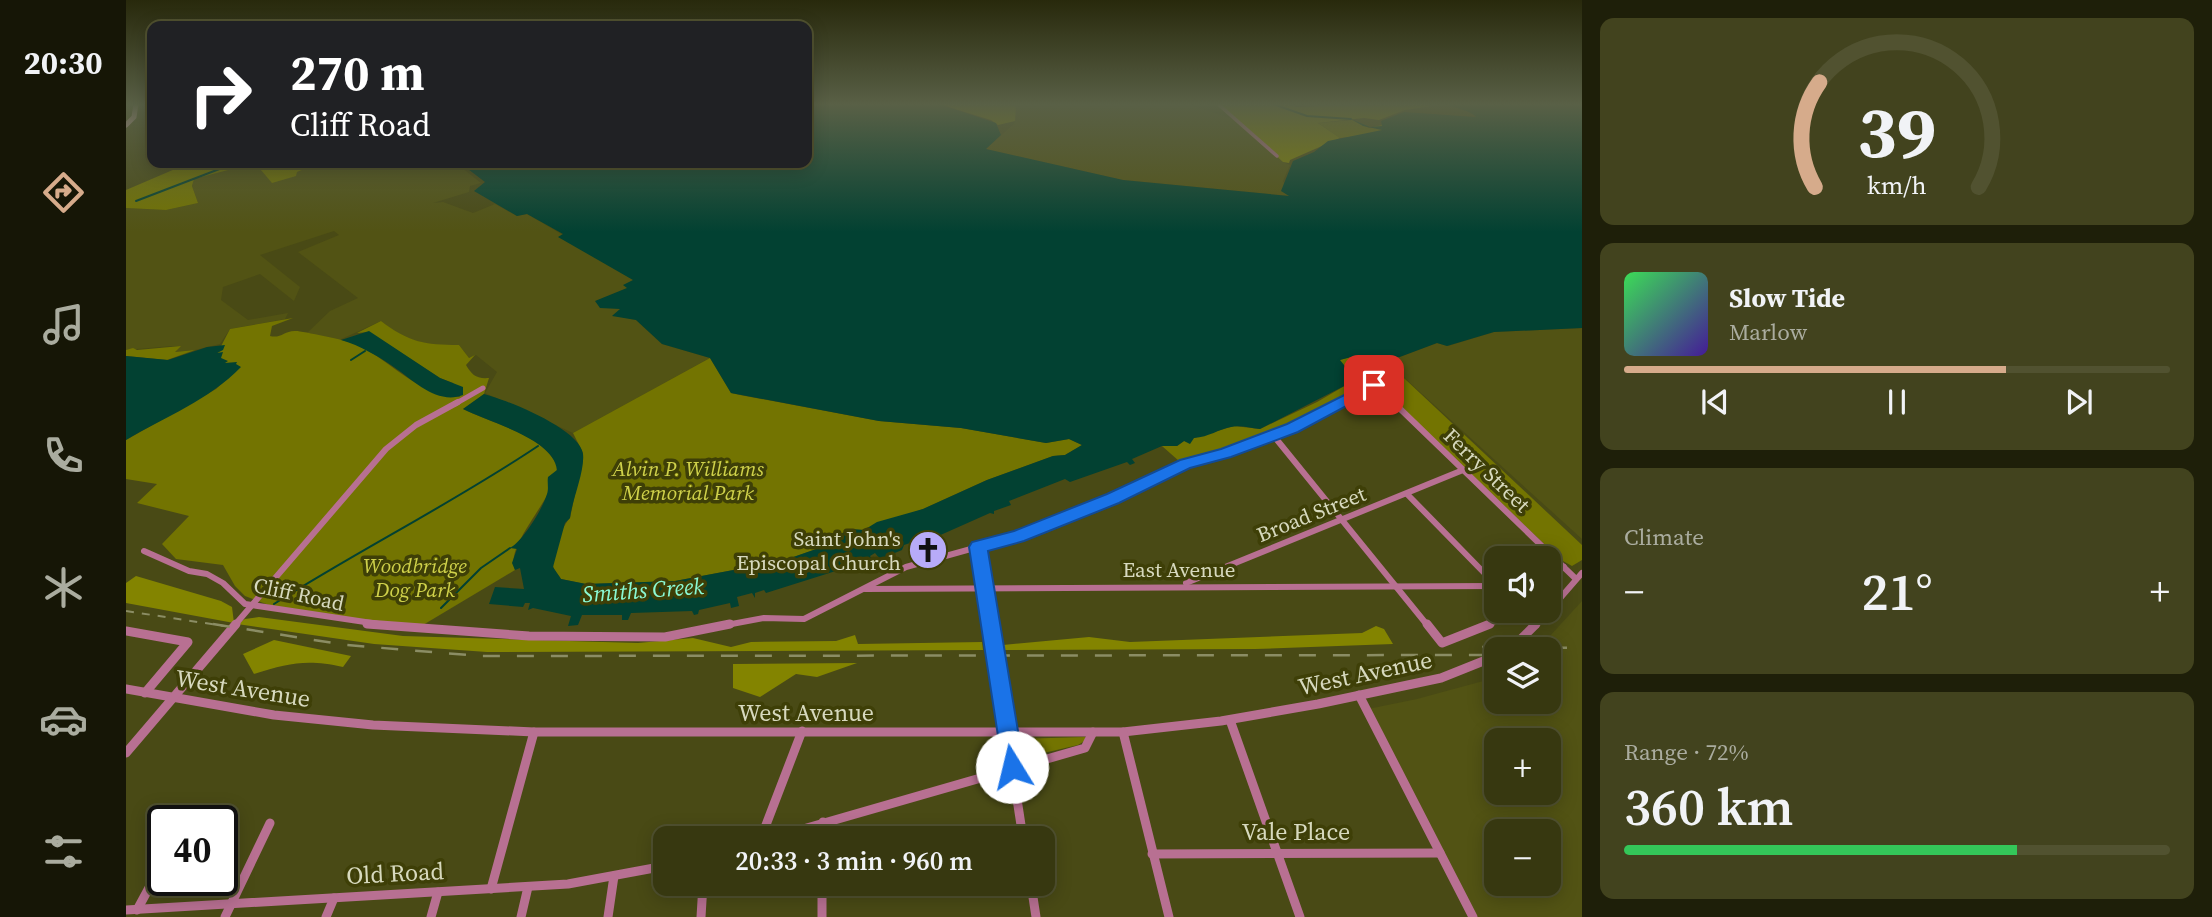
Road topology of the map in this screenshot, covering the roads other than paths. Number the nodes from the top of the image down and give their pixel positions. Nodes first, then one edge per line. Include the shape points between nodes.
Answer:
1 (1267, 147) edge
2 (1277, 156) dead end
3 (1374, 385) joint
4 (483, 388) dead end
5 (1273, 435) junction
6 (1462, 470) junction
7 (1407, 494) junction
8 (1342, 520) junction
9 (978, 547) junction
10 (144, 551) dead end
11 (1564, 567) junction
12 (1561, 569) edge
13 (1484, 574) edge
14 (1579, 576) edge
15 (1172, 586) junction
16 (1484, 586) edge
17 (985, 587) junction
18 (1397, 587) junction
19 (862, 589) junction
20 (1561, 597) edge
21 (251, 606) junction
22 (1492, 623) edge
23 (1537, 623) edge
24 (126, 631) edge
25 (1523, 637) edge
26 (1484, 663) edge
27 (126, 689) edge
28 (145, 693) junction
29 (1359, 695) junction
30 (174, 697) junction
31 (1230, 720) junction
32 (802, 731) junction
33 (534, 732) junction
34 (1007, 732) junction
35 (1093, 732) junction
36 (1123, 732) junction
37 (126, 753) edge
38 (1012, 767) junction
39 (823, 822) junction
40 (270, 823) dead end
41 (766, 826) edge
42 (810, 826) edge
43 (823, 826) edge
44 (1022, 826) edge
45 (1277, 851) junction
46 (1440, 853) junction
47 (1152, 854) junction
48 (653, 868) edge
49 (614, 876) junction
50 (147, 886) edge
51 (528, 887) junction
52 (491, 889) junction
53 (438, 892) junction
54 (702, 896) edge
55 (822, 896) edge
56 (1032, 896) edge
57 (334, 898) junction
58 (232, 902) junction
59 (131, 910) edge
60 (225, 917) edge
61 (326, 917) edge
62 (430, 917) edge
63 (521, 917) edge
64 (608, 917) edge
65 (701, 917) edge
66 (822, 917) edge
67 (1035, 917) edge
68 (1169, 917) edge
69 (1300, 917) edge
70 (1473, 917) edge

1 - 2 street
3 - 5 street, Cliff Road
3 - 6 street, Ferry Street
4 - 21 street via 416,425 386,449
5 - 8 street
5 - 9 street, Cliff Road via 1185,464 1113,499
6 - 7 street, Broad Street
6 - 11 street, Ferry Street
7 - 8 street, Broad Street
7 - 13 street
8 - 15 street, Broad Street via 1198,580
8 - 18 street
9 - 17 street
9 - 19 street, Cliff Road via 925,560
10 - 21 street, Cliff Road via 207,574
11 - 12 street
11 - 14 street, Ferry Street
14 - 20 street
15 - 17 street, East Avenue
15 - 18 street, East Avenue
16 - 18 street, East Avenue
17 - 19 street, East Avenue
17 - 34 street
18 - 22 street via 1442,643
19 - 21 street, Cliff Road via 804,619 764,618 665,637 529,636 361,624
21 - 30 street
23 - 25 street, bridge
24 - 28 street via 188,642
26 - 29 street, West Avenue
27 - 28 street, West Avenue
28 - 30 street, West Avenue
29 - 31 street, West Avenue
29 - 46 street
30 - 33 street, West Avenue via 324,720
30 - 37 street
31 - 36 street, West Avenue
31 - 45 street
32 - 33 street, West Avenue
32 - 34 street, West Avenue
32 - 41 street
33 - 52 street
34 - 35 street, West Avenue
34 - 38 street
35 - 36 street, West Avenue
35 - 38 street via 1085,748
36 - 47 street
38 - 39 street
38 - 44 street
39 - 42 street
39 - 43 street
40 - 58 street
45 - 46 street, Vale Place
45 - 47 street, Vale Place
45 - 69 street
46 - 70 street
47 - 68 street
48 - 49 street, Old Road
49 - 51 street, Old Road
49 - 64 street
50 - 59 street
51 - 52 street, Old Road
51 - 63 street
52 - 53 street, Old Road
53 - 57 street, Old Road
53 - 62 street
54 - 65 street
55 - 66 street
56 - 67 street
57 - 58 street, Old Road
57 - 61 street
58 - 59 street, Old Road
58 - 60 street

